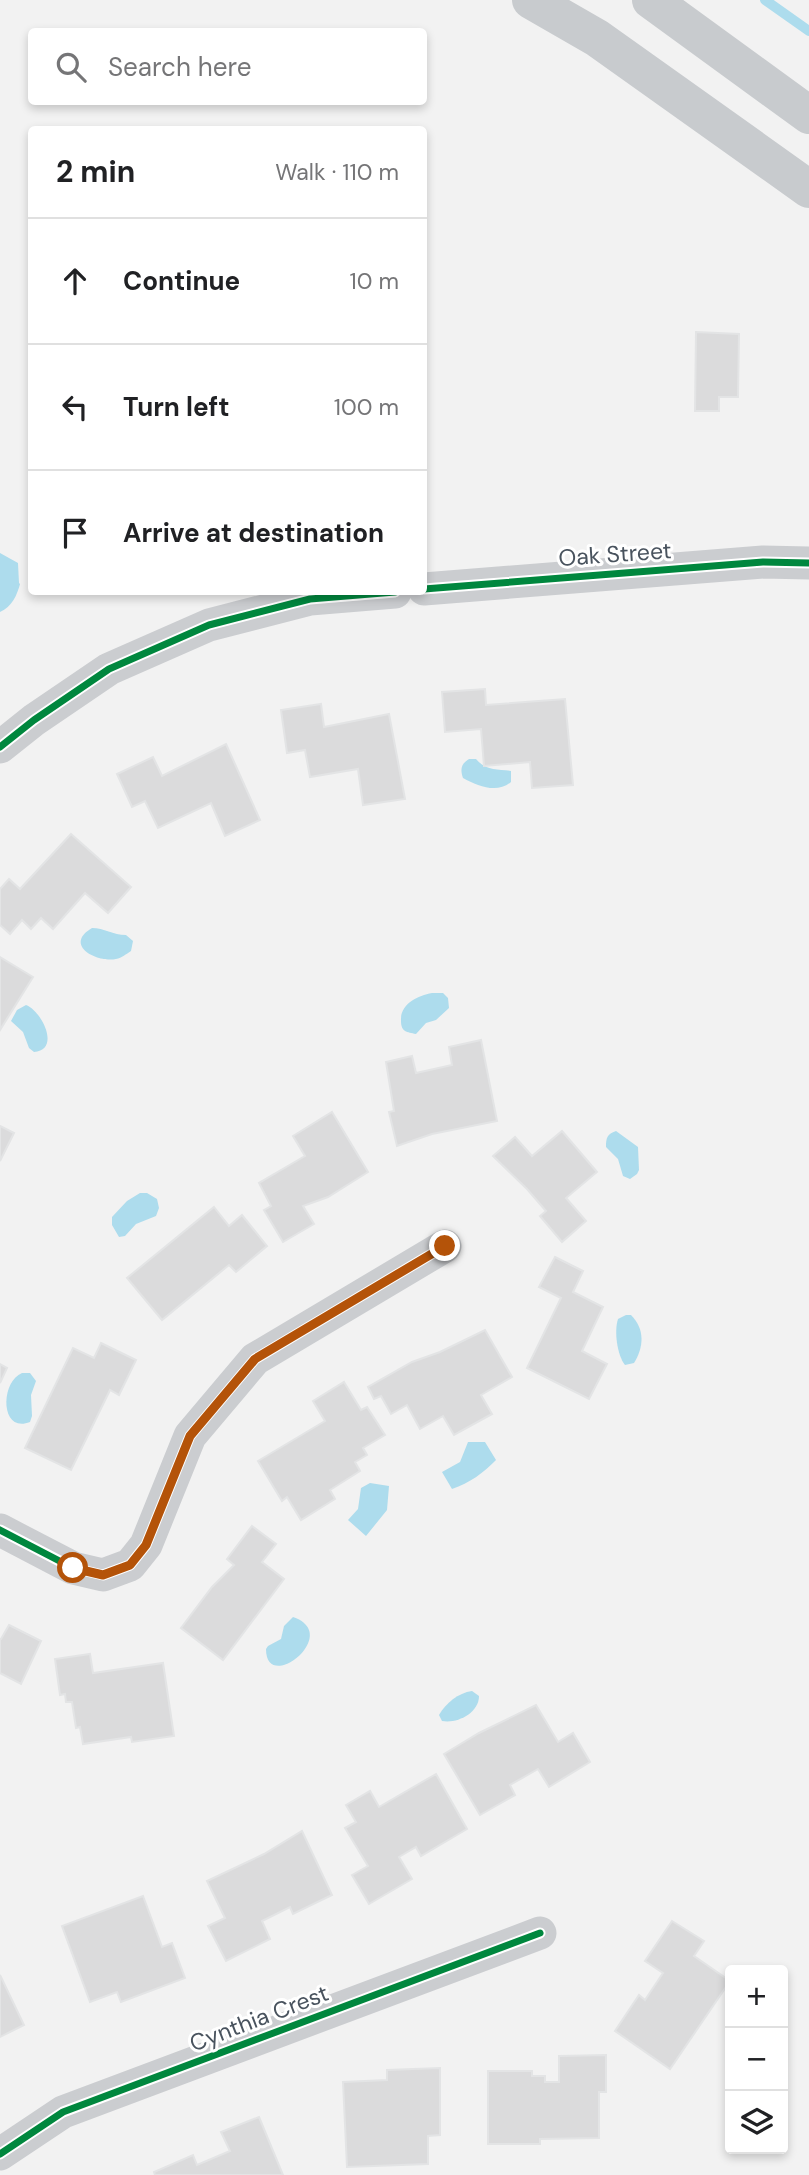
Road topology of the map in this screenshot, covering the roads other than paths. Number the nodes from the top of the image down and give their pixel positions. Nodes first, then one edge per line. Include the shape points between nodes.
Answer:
1 (531, 0) edge
2 (651, 0) edge
3 (809, 115) edge
4 (809, 188) edge
5 (809, 563) edge
6 (427, 589) edge
7 (359, 595) edge
8 (0, 747) edge
9 (445, 1246) dead end
10 (0, 1530) edge
11 (540, 1933) dead end
12 (0, 2154) edge

1 - 4 main road via 597,38
2 - 3 main road
5 - 6 street, Oak Street via 763,562
7 - 8 street via 310,599 209,625 109,669
9 - 10 street via 255,1359 190,1436 146,1545 130,1565 103,1575 73,1568
11 - 12 street, Cynthia Crest via 62,2112

